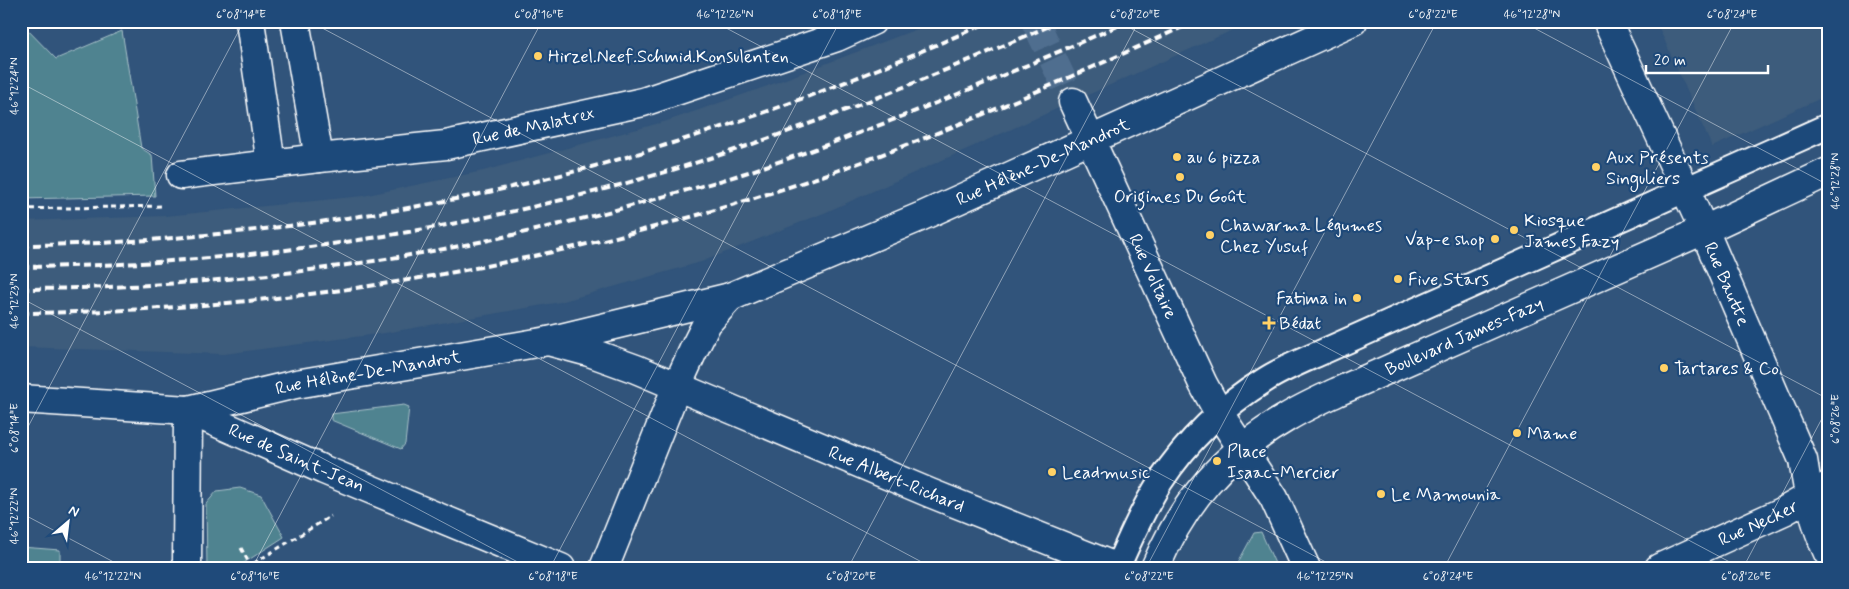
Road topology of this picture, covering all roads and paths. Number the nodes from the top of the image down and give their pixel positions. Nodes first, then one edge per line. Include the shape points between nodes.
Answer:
1 (250, 21) edge
2 (295, 21) edge
3 (872, 21) edge
4 (1353, 21) edge
5 (1607, 21) edge
6 (1072, 102) tunnel mouth
7 (1828, 126) edge
8 (1090, 141) junction
9 (319, 158) junction
10 (272, 164) junction
11 (1828, 172) edge
12 (182, 175) joint
13 (1686, 190) junction
14 (21, 209) edge
15 (1704, 230) junction
16 (730, 297) junction
17 (548, 341) junction
18 (677, 386) junction
19 (21, 399) edge
20 (188, 410) junction
21 (1219, 413) junction
22 (1242, 448) junction
23 (1818, 492) edge
24 (331, 516) dead end
25 (241, 548) dead end
26 (1828, 553) edge
27 (250, 565) junction
28 (186, 568) edge
29 (246, 568) edge
30 (561, 568) edge
31 (604, 568) edge
32 (1118, 568) edge
33 (1155, 568) edge
34 (1306, 568) edge
35 (1659, 568) edge

1 - 10 street
2 - 9 street
3 - 9 street, Rue de Malatrex via 837,37 643,102 446,145
4 - 8 street, Rue Hélène-De-Mandrot
5 - 13 street, Rue Bautte
6 - 8 street, Rue Voltaire
7 - 13 lane
8 - 16 street, Rue Hélène-De-Mandrot
8 - 21 street, Rue Voltaire
9 - 10 street, Rue de Malatrex
10 - 12 street, Rue de Malatrex
11 - 15 street, Boulevard James-Fazy
12 - 14 path via 169,205
13 - 15 street, Rue Bautte
13 - 21 lane via 1293,365
15 - 22 street, Boulevard James-Fazy via 1346,388 1286,417
15 - 23 street, Rue Bautte
16 - 17 street, Rue Hélène-De-Mandrot
16 - 18 street, Rue Hélène-De-Mandrot via 707,323
17 - 18 street, Rue Hélène-De-Mandrot via 589,352
17 - 20 street, Rue Hélène-De-Mandrot via 296,384
18 - 31 street
18 - 32 street, Rue Albert-Richard
19 - 20 street, Rue de Saint-Jean
20 - 28 street
20 - 30 street, Rue de Saint-Jean
21 - 22 street, Rue Voltaire
21 - 32 lane via 1159,483
22 - 33 street, Boulevard James-Fazy via 1222,465 1186,508
22 - 34 street via 1274,498
23 - 26 street, Rue Bautte via 1821,538
23 - 35 street, Rue Necker
24 - 27 path
25 - 27 path
27 - 29 path

